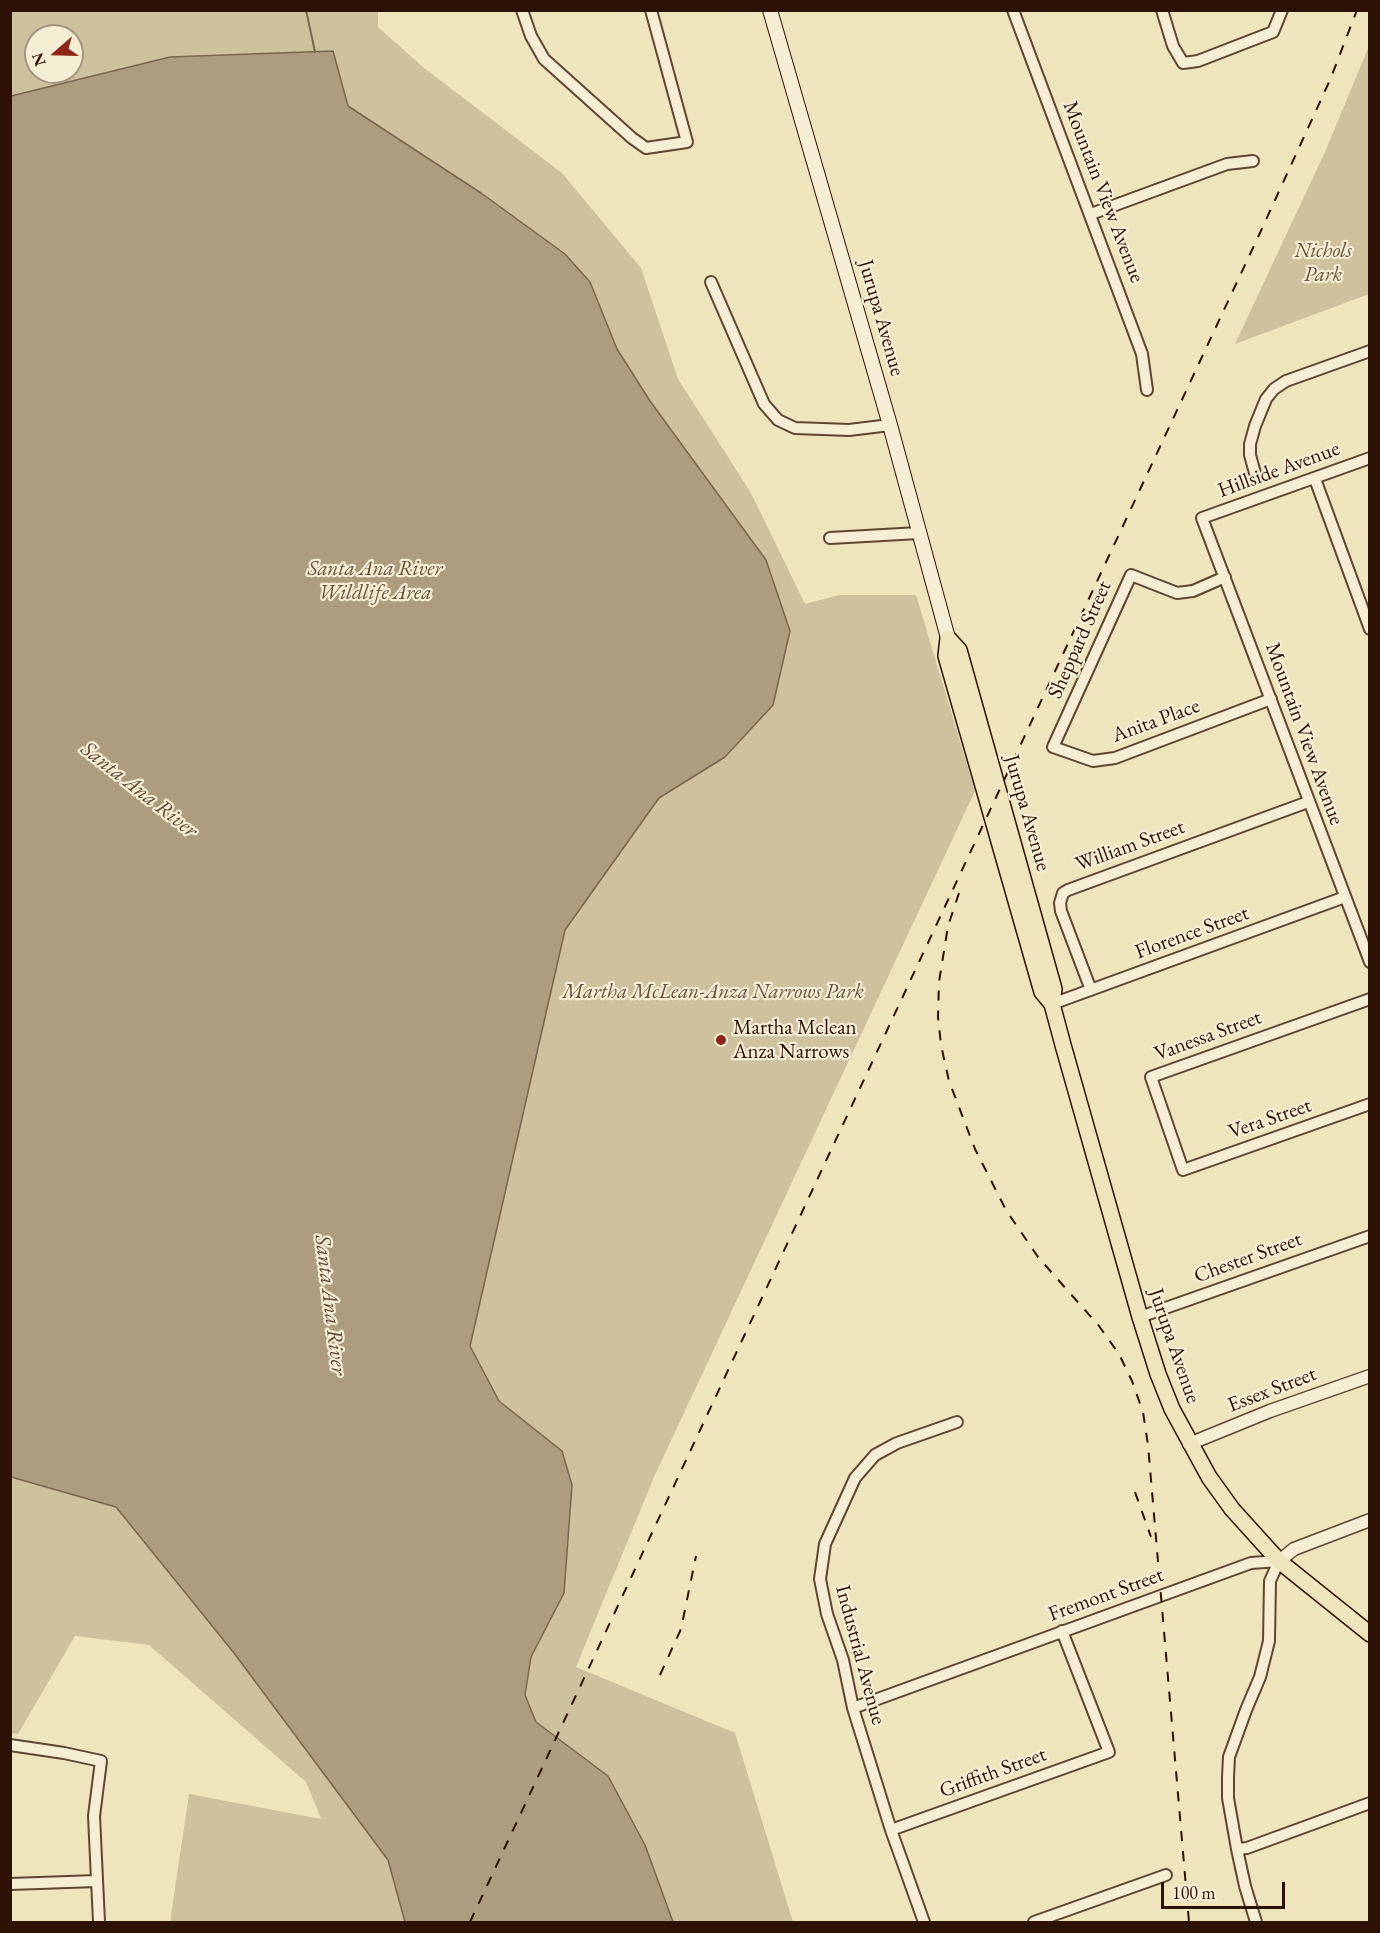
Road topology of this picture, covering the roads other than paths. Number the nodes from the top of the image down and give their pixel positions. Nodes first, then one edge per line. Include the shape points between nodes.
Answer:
1 (522, 10) edge
2 (651, 10) edge
3 (770, 10) edge
4 (1013, 10) edge
5 (1162, 10) edge
6 (1282, 10) edge
7 (1252, 161) dead end
8 (1091, 214) junction
9 (711, 282) dead end
10 (1370, 351) edge
11 (1148, 390) dead end
12 (890, 425) junction
13 (1370, 458) edge
14 (1255, 473) dead end
15 (1315, 478) junction
16 (1202, 518) joint
17 (920, 533) junction
18 (830, 538) dead end
19 (1225, 577) junction
20 (1370, 629) edge
21 (948, 638) joint
22 (1270, 699) junction
23 (1053, 747) joint
24 (1308, 802) junction
25 (1346, 897) junction
26 (1370, 962) edge
27 (1091, 990) junction
28 (1370, 999) edge
29 (1052, 1004) junction
30 (1370, 1104) edge
31 (1183, 1170) joint
32 (1370, 1236) edge
33 (1140, 1317) junction
34 (1370, 1376) edge
35 (957, 1422) dead end
36 (1189, 1443) junction
37 (1370, 1520) edge
38 (1279, 1561) junction
39 (1062, 1631) junction
40 (1370, 1634) edge
41 (853, 1708) junction
42 (10, 1745) edge
43 (1370, 1803) edge
44 (891, 1830) junction
45 (1237, 1850) junction
46 (1166, 1875) dead end
47 (97, 1881) junction
48 (10, 1884) edge
49 (99, 1923) edge
50 (924, 1923) edge
51 (1034, 1923) edge
52 (1256, 1923) edge

1 - 2 street via 544,59 646,148 687,142
3 - 12 main road, Jurupa Avenue
4 - 8 street, Mountain View Avenue
5 - 6 street via 1173,46 1183,63 1273,32
7 - 8 street via 1227,164
8 - 11 street, Mountain View Avenue via 1142,354
9 - 12 street via 764,404 778,420 795,428 849,430
10 - 14 street via 1274,388 1266,399 1250,444
12 - 17 main road, Jurupa Avenue
13 - 15 street, Hillside Avenue
15 - 16 street, Hillside Avenue
15 - 20 street
16 - 19 street, Mountain View Avenue
17 - 18 street
17 - 21 main road, Jurupa Avenue
19 - 22 street, Mountain View Avenue
19 - 23 street, Sheppard Street via 1178,593 1131,575
21 - 29 main road, Jurupa Avenue via 959,650 1054,989
22 - 23 street, Anita Place via 1114,758 1094,761
22 - 24 street, Mountain View Avenue
24 - 25 street, Mountain View Avenue
24 - 27 street, William Street via 1063,893 1061,911
25 - 26 street, Mountain View Avenue
25 - 27 street, Florence Street
27 - 29 street, Florence Street
28 - 31 street, Vanessa Street via 1151,1077
29 - 33 main road, Jurupa Avenue
30 - 31 street, Vera Street
32 - 33 street, Chester Street
33 - 36 main road, Jurupa Avenue via 1158,1374
34 - 36 street, Essex Street
35 - 41 street, Industrial Avenue via 875,1455 855,1478 825,1544 820,1579
36 - 38 main road, Jurupa Avenue via 1232,1509
37 - 38 street, Fremont Street via 1294,1549
38 - 39 street, Fremont Street via 1251,1563
38 - 40 main road, Jurupa Avenue
38 - 45 street via 1270,1581 1269,1641 1260,1677 1229,1757 1228,1798
39 - 41 street, Fremont Street
39 - 44 street, Griffith Street via 1109,1752
41 - 44 street, Industrial Avenue
42 - 47 street via 101,1761 94,1816
43 - 45 street
44 - 50 street, Industrial Avenue
45 - 52 street
46 - 51 street
47 - 48 street
47 - 49 street

